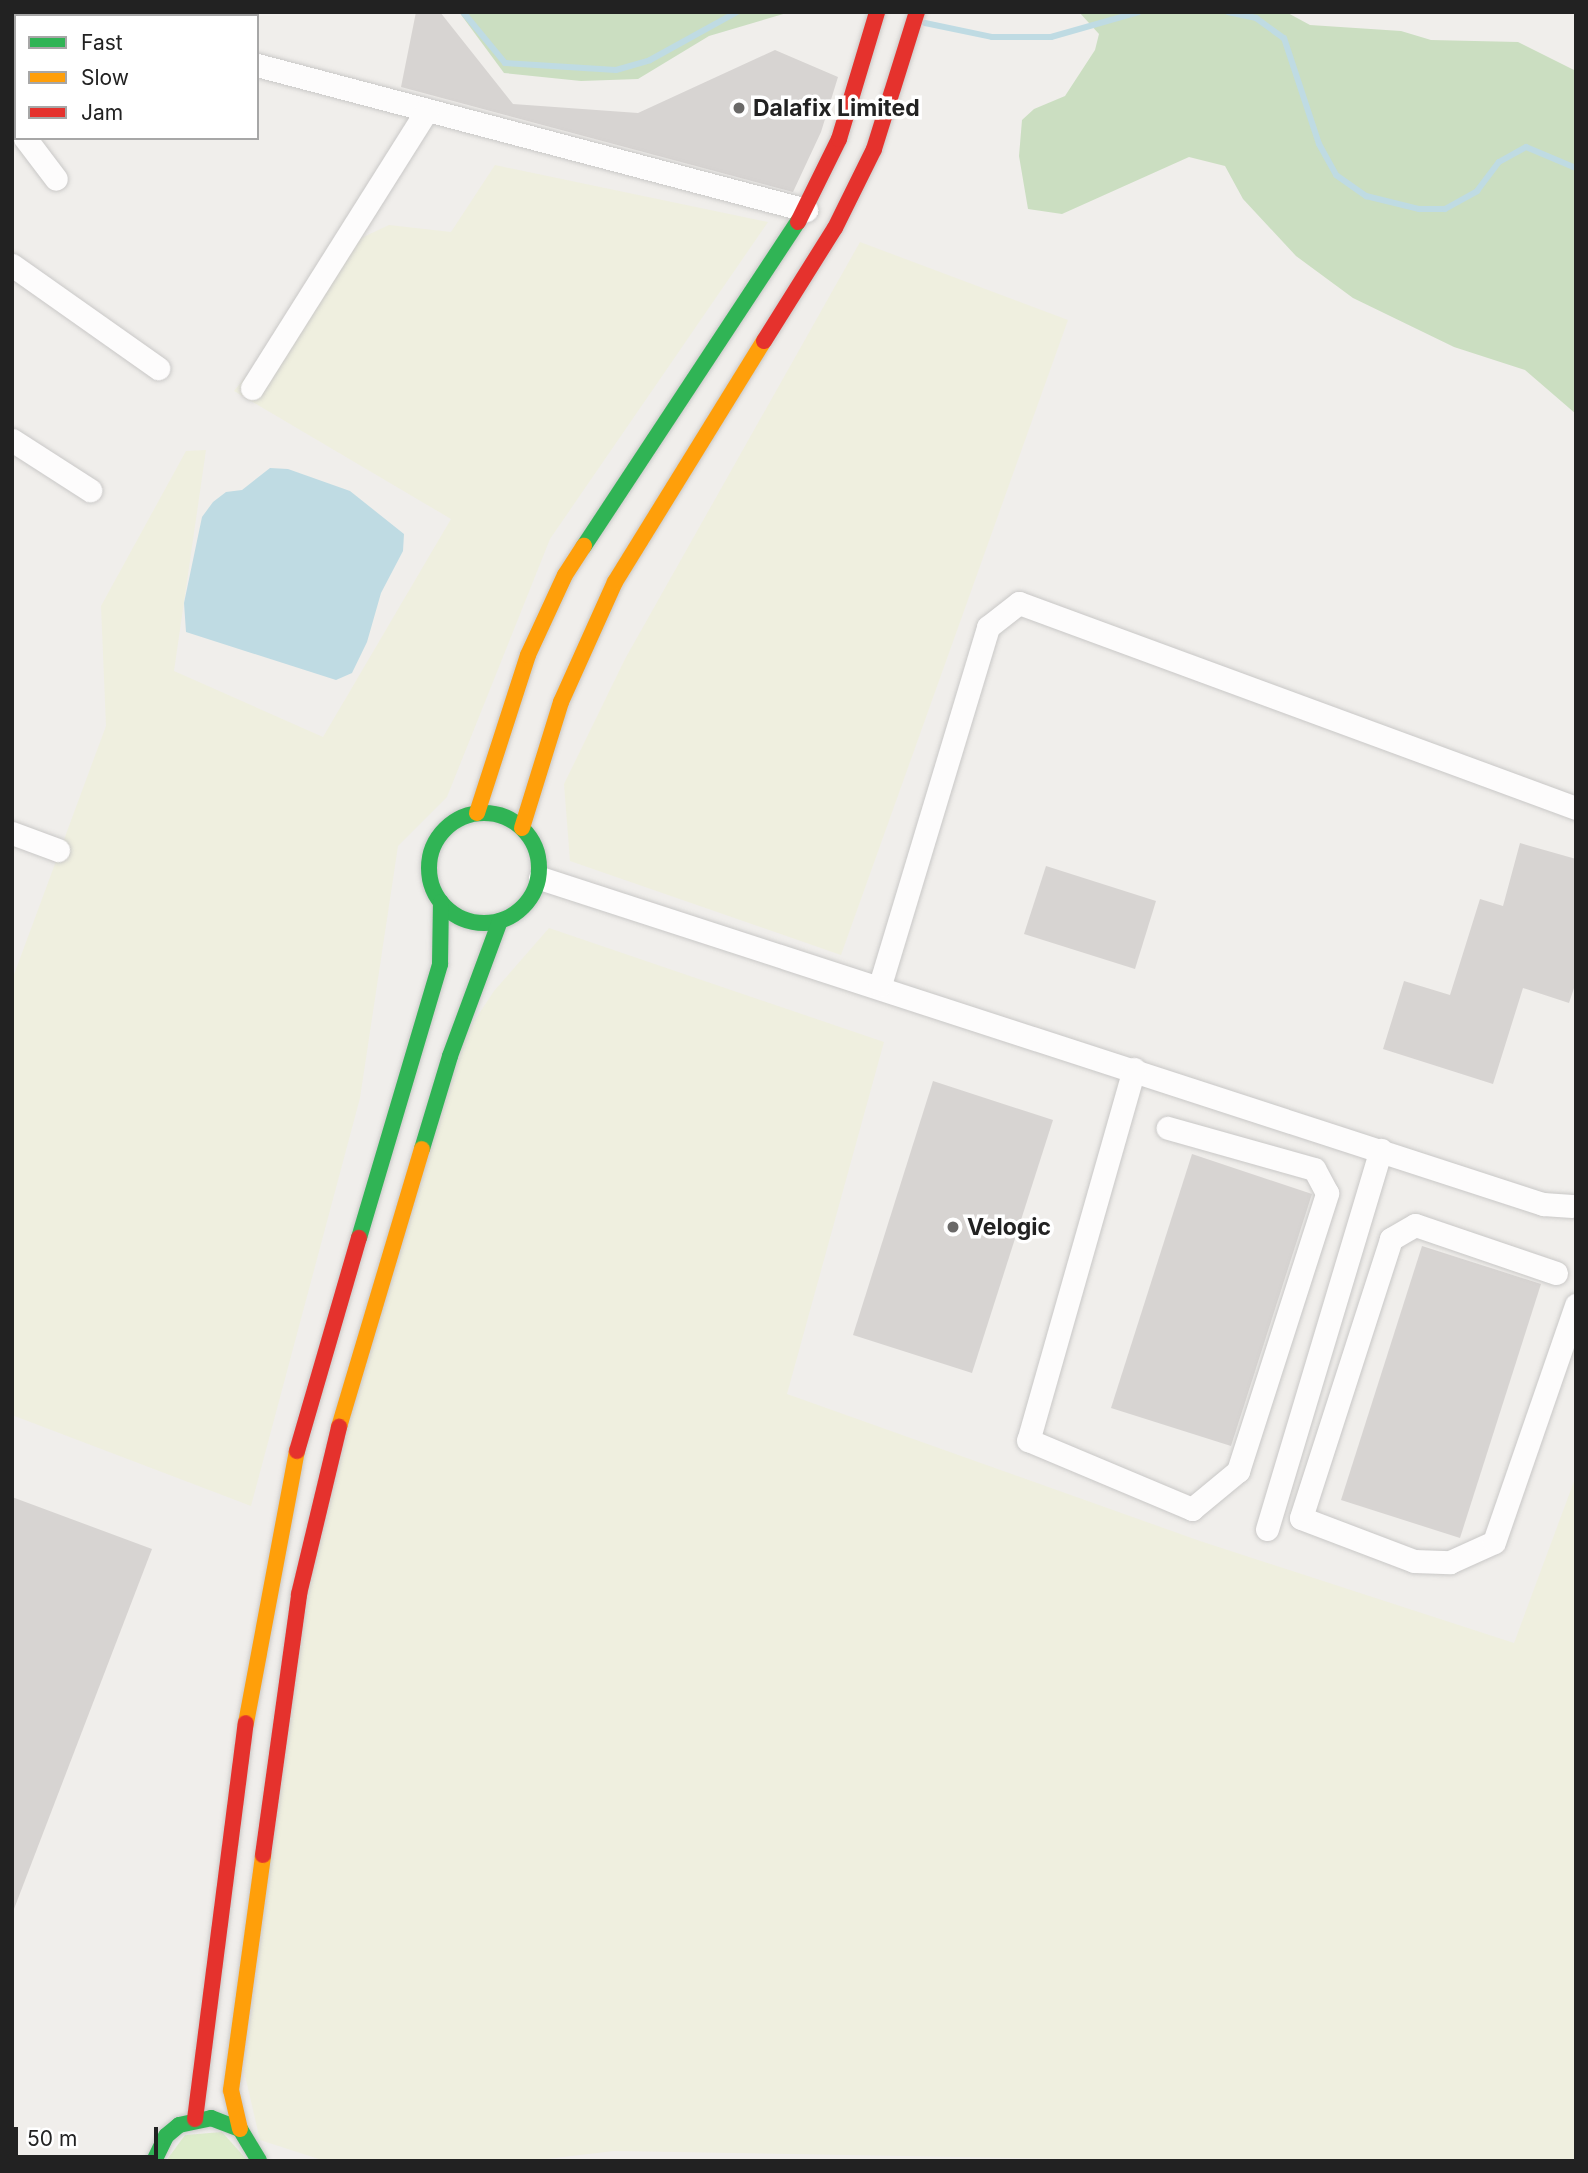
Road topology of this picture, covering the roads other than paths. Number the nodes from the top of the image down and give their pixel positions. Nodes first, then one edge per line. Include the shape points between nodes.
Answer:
1 (877, 12) edge
2 (917, 12) edge
3 (259, 66) edge
4 (427, 110) junction
5 (27, 140) edge
6 (56, 179) dead end
7 (806, 210) junction
8 (12, 265) edge
9 (158, 368) dead end
10 (252, 388) dead end
11 (12, 440) edge
12 (90, 490) dead end
13 (1576, 808) edge
14 (477, 813) junction
15 (522, 828) junction
16 (12, 833) edge
17 (58, 850) dead end
18 (540, 878) junction
19 (440, 902) junction
20 (500, 921) junction
21 (880, 985) junction
22 (1134, 1069) junction
23 (1168, 1128) dead end
24 (1381, 1150) junction
25 (1574, 1208) edge
26 (1556, 1273) dead end
27 (1576, 1305) edge
28 (1266, 1529) dead end
29 (195, 2119) junction
30 (240, 2129) junction
31 (154, 2161) edge
32 (259, 2161) edge

1 - 7 street via 839,139
2 - 15 street via 874,149 835,228 615,582 561,702
3 - 4 street
4 - 7 street
4 - 10 street
5 - 6 street
7 - 14 street via 565,575 528,655
8 - 9 street
11 - 12 street
13 - 21 street via 1019,603 988,627
14 - 15 street via 493,813
14 - 19 street via 454,822 436,839 429,871
15 - 18 street via 537,852
16 - 17 street
18 - 20 street via 529,900
18 - 21 street
19 - 20 street via 467,920
19 - 29 street via 440,964 293,1463 254,1662
20 - 30 street via 450,1056 321,1487 299,1594 234,2055 231,2090
21 - 22 street
22 - 23 street via 1028,1440 1192,1509 1238,1471 1327,1193 1314,1169
22 - 24 street
24 - 25 street via 1543,1204
24 - 28 street
26 - 27 street via 1415,1225 1391,1239 1301,1518 1414,1561 1450,1562 1494,1542
29 - 30 street via 226,2121
29 - 31 street via 166,2136
30 - 32 street

